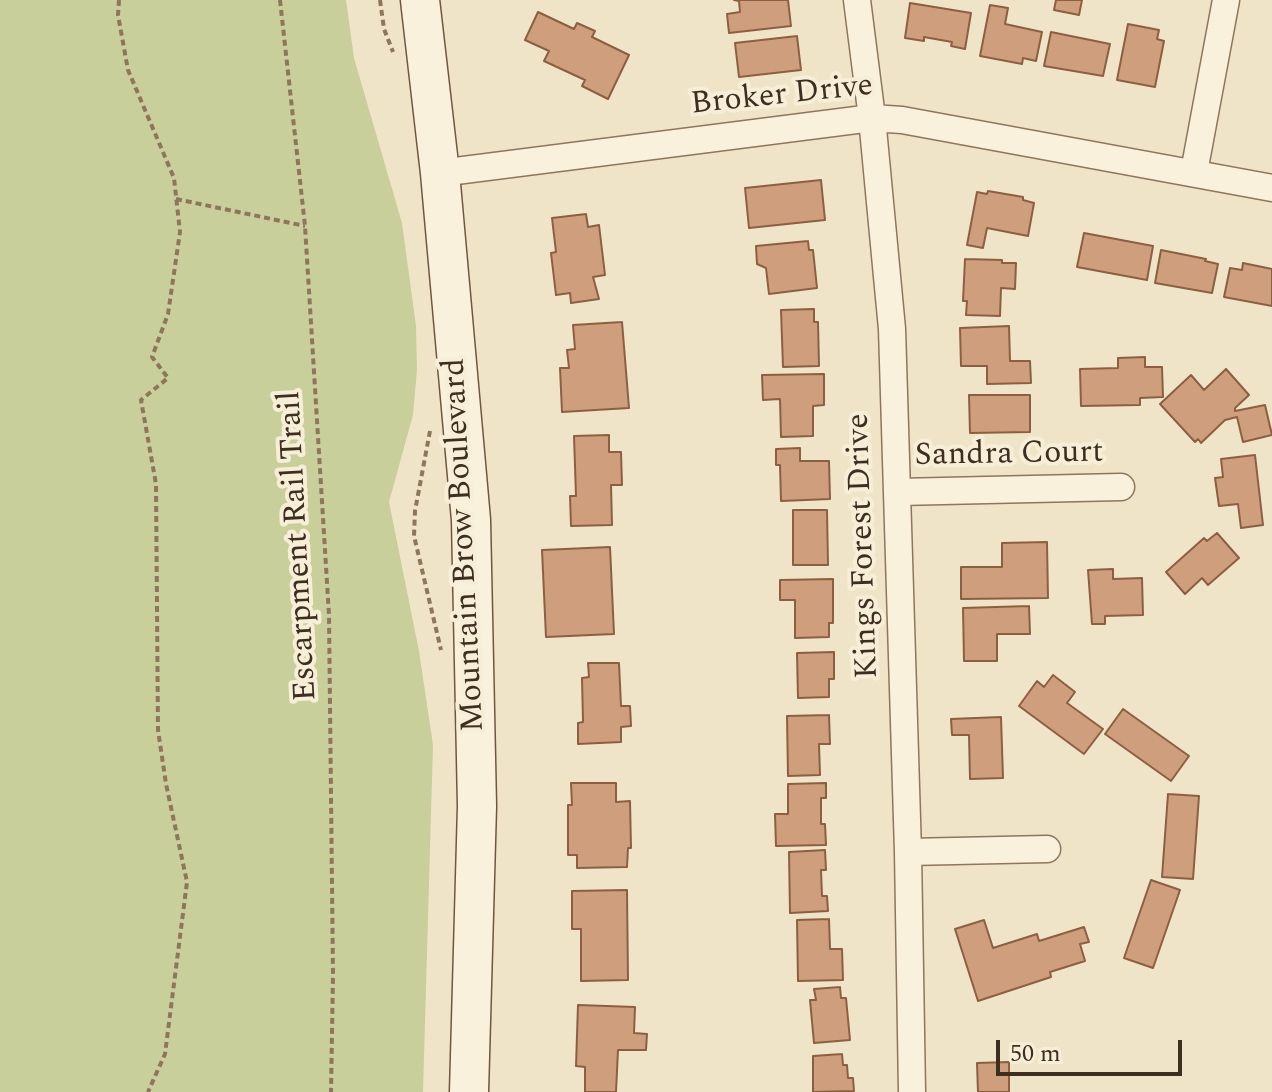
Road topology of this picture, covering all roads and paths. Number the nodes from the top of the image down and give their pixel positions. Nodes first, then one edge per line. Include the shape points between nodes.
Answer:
1 (119, 0) edge
2 (280, 0) edge
3 (380, 0) edge
4 (420, 0) edge
5 (857, 0) edge
6 (1226, 0) edge
7 (394, 53) dead end
8 (872, 118) junction
9 (1194, 172) junction
10 (440, 173) junction
11 (1272, 188) edge
12 (176, 199) junction
13 (305, 226) junction
14 (430, 430) dead end
15 (1121, 487) dead end
16 (898, 492) junction
17 (441, 651) dead end
18 (1047, 849) dead end
19 (908, 852) junction
20 (148, 1092) edge
21 (331, 1092) edge
22 (469, 1092) edge
23 (912, 1092) edge

1 - 12 path via 128,70 174,178
2 - 13 path, Escarpment Rail Trail
3 - 7 path
4 - 10 main road, Mountain Brow Boulevard
5 - 8 street, Kings Forest Drive
6 - 9 street
8 - 9 street, Broker Drive
8 - 10 street, Broker Drive
8 - 16 street, Kings Forest Drive via 892,329
9 - 11 street, Broker Drive
10 - 22 main road, Mountain Brow Boulevard via 471,520 477,806
12 - 13 path
12 - 20 path via 180,232 168,314 152,357 168,378 141,400 156,484 158,730 187,882 165,1054
13 - 21 path, Escarpment Rail Trail via 329,615
14 - 17 path via 414,536
15 - 16 street, Sandra Court
16 - 19 street, Kings Forest Drive
18 - 19 street
19 - 23 street, Kings Forest Drive

